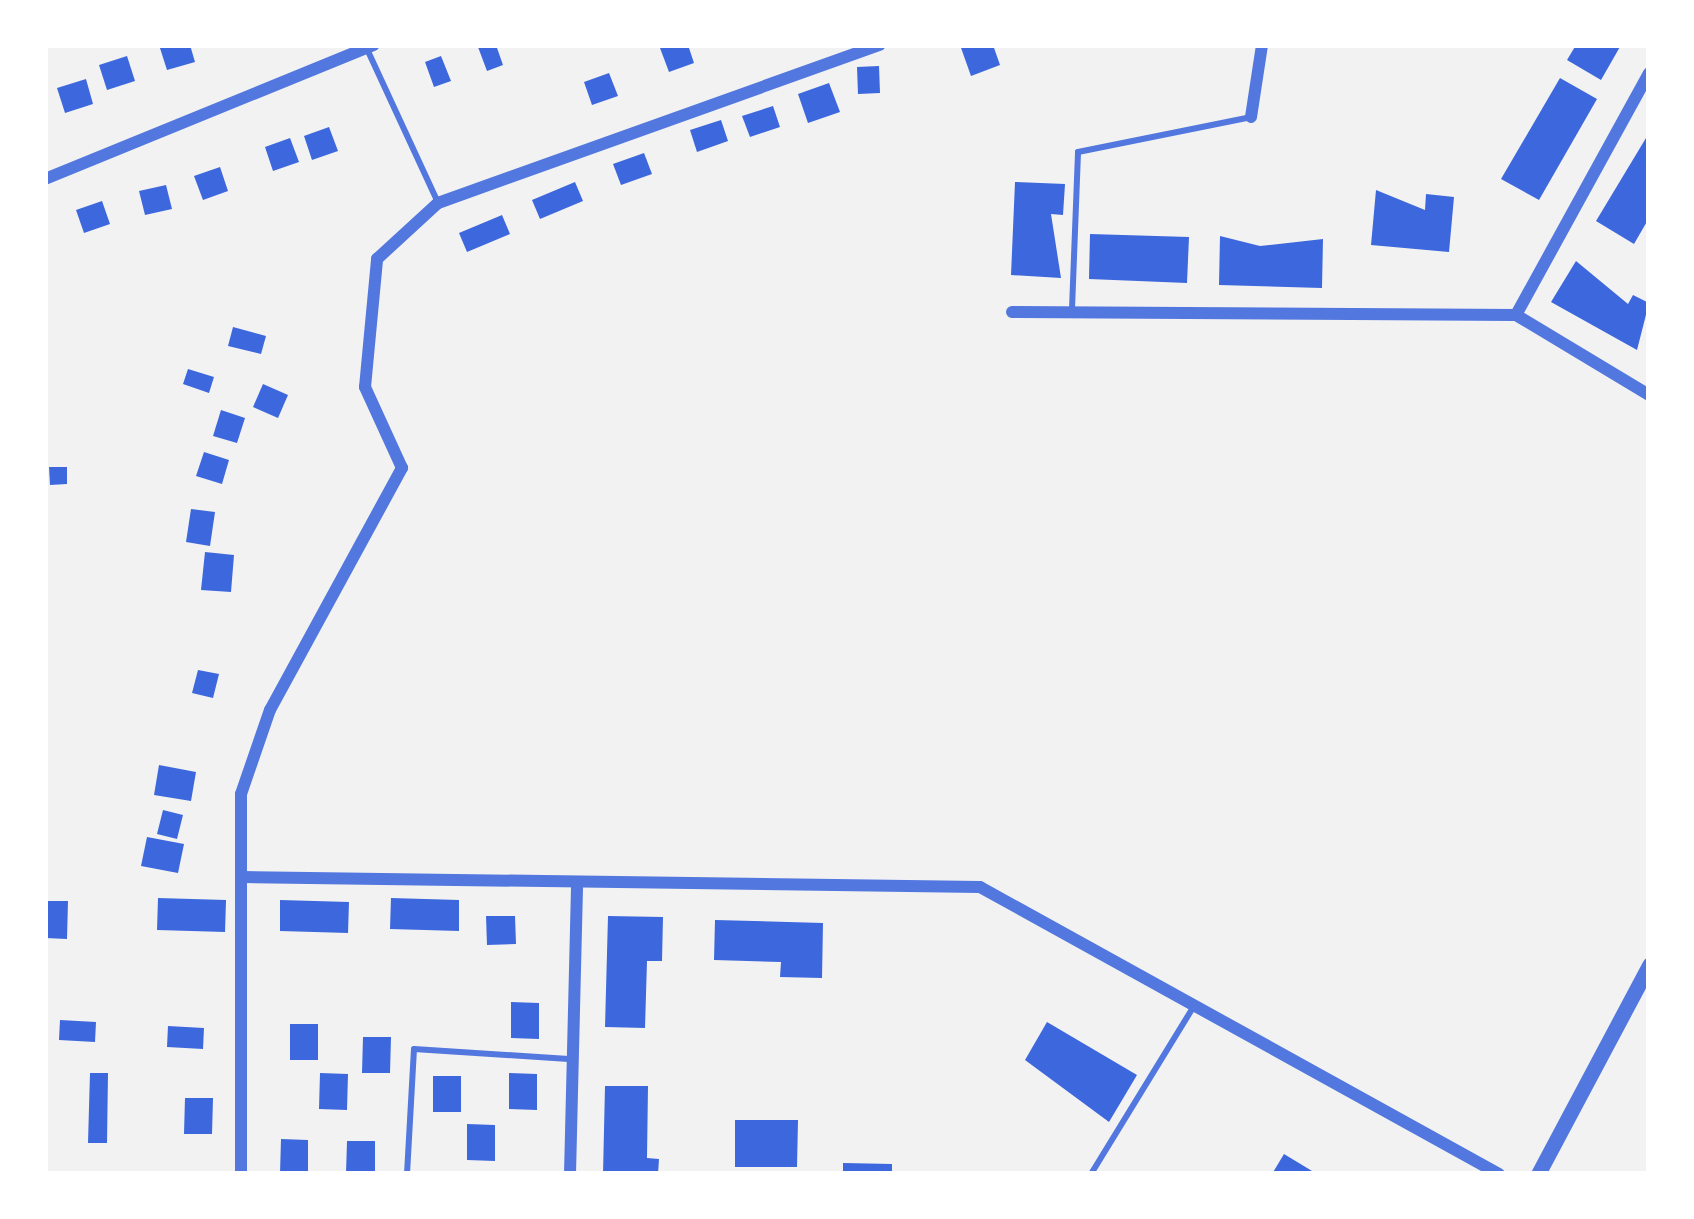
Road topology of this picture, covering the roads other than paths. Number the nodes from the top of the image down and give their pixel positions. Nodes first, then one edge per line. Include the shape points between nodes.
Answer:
1 (880, 45) edge
2 (1262, 45) edge
3 (370, 47) edge
4 (1649, 73) edge
5 (1251, 117) joint
6 (45, 179) edge
7 (438, 203) junction
8 (1012, 312) dead end
9 (1072, 313) junction
10 (1516, 315) junction
11 (1649, 395) edge
12 (243, 878) junction
13 (577, 882) junction
14 (1649, 965) edge
15 (1196, 1003) junction
16 (573, 1059) junction
17 (241, 1174) edge
18 (407, 1174) edge
19 (571, 1174) edge
20 (1091, 1174) edge
21 (1498, 1174) edge
22 (1538, 1174) edge

1 - 7 street
2 - 5 street
3 - 6 street
3 - 7 lane
4 - 10 street
5 - 9 lane via 1078,152
7 - 12 street via 377,259 365,387 402,468 270,710 241,794
8 - 9 street
9 - 10 street
10 - 11 street
12 - 13 street
12 - 17 street
13 - 15 street via 980,887
13 - 16 street
14 - 22 street
15 - 20 lane
15 - 21 street
16 - 18 lane via 414,1049
16 - 19 street

